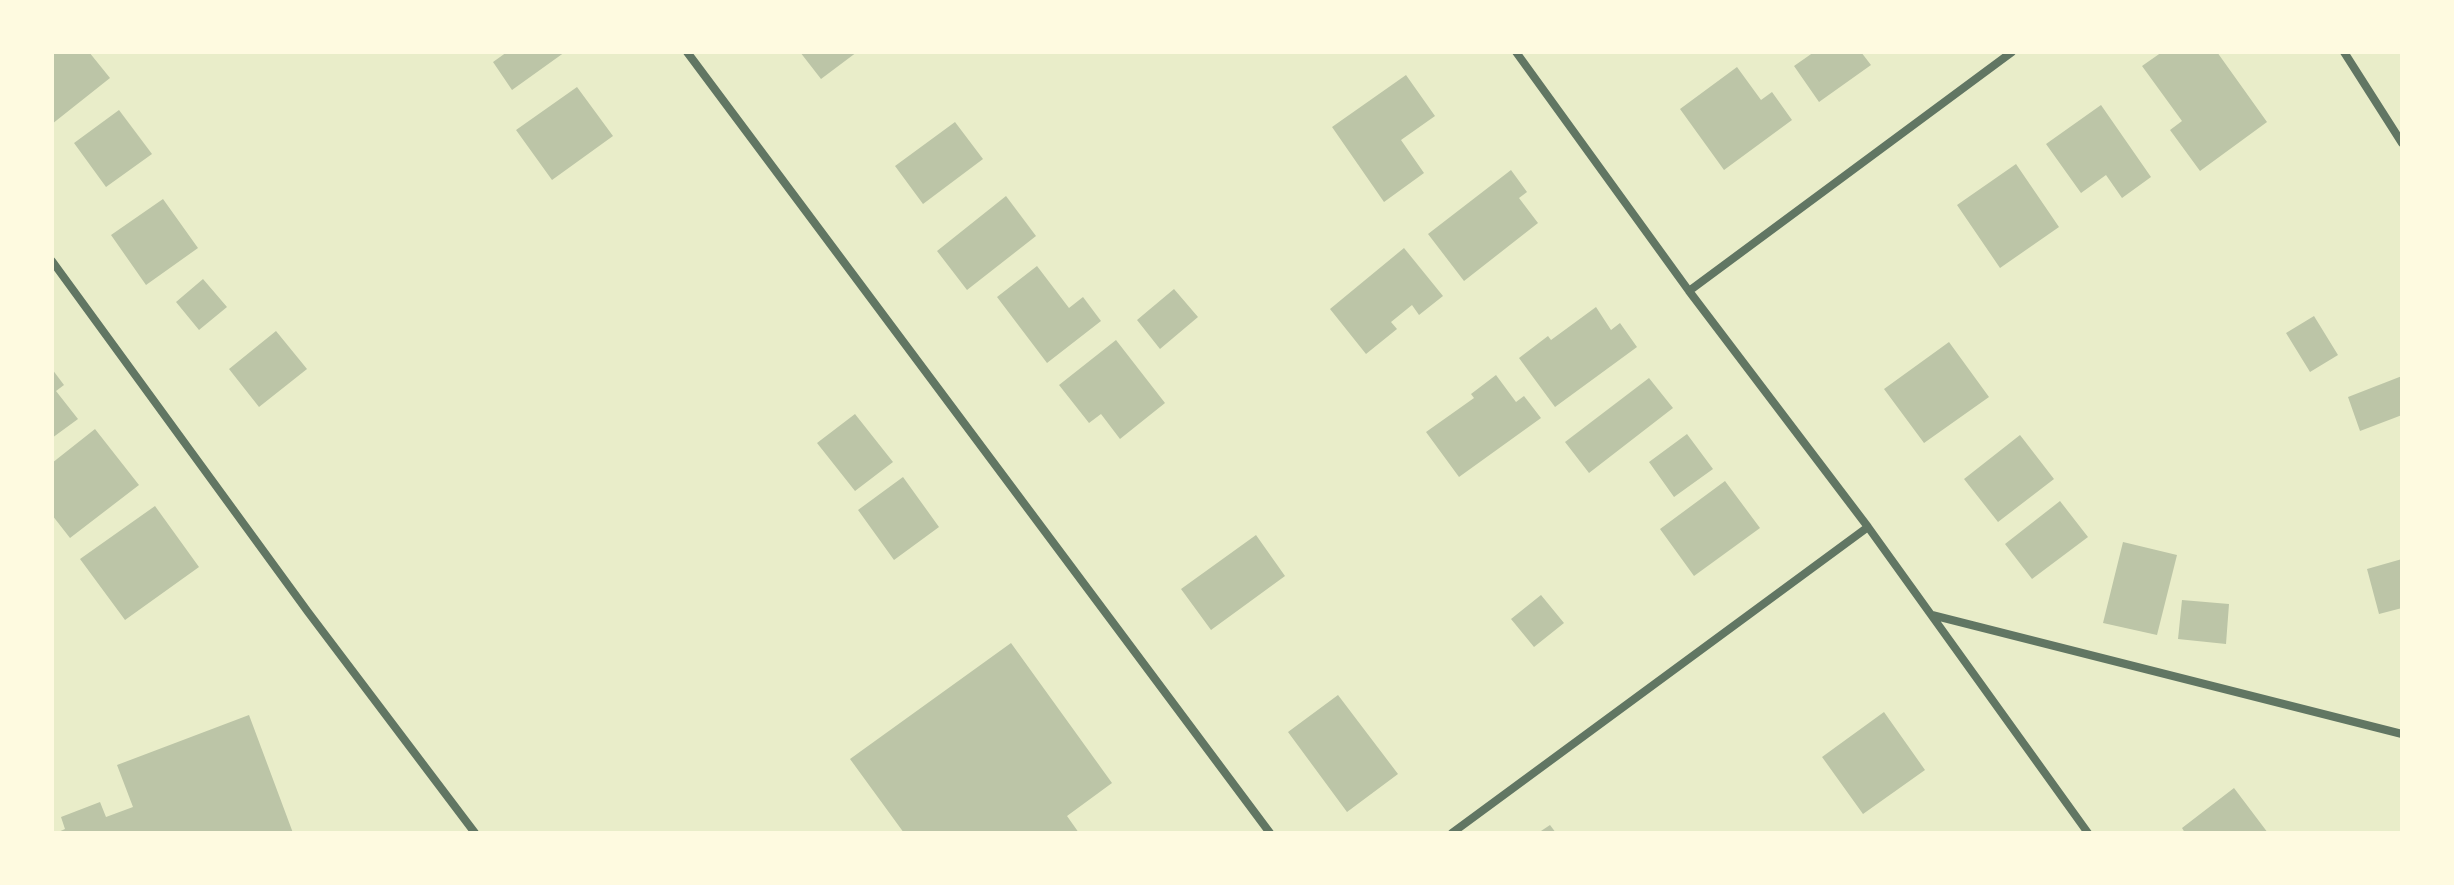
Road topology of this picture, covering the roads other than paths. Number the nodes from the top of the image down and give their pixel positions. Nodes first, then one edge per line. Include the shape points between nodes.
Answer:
1 (687, 52) edge
2 (1516, 52) edge
3 (2012, 52) edge
4 (2344, 52) edge
5 (2402, 143) edge
6 (52, 261) edge
7 (1689, 291) junction
8 (1868, 527) junction
9 (1932, 615) junction
10 (2402, 734) edge
11 (475, 833) edge
12 (1270, 833) edge
13 (1452, 833) edge
14 (2088, 833) edge

1 - 12 street
2 - 7 street
3 - 7 street
4 - 5 street
6 - 11 street
7 - 8 street
8 - 9 street
8 - 13 street
9 - 10 street
9 - 14 street

